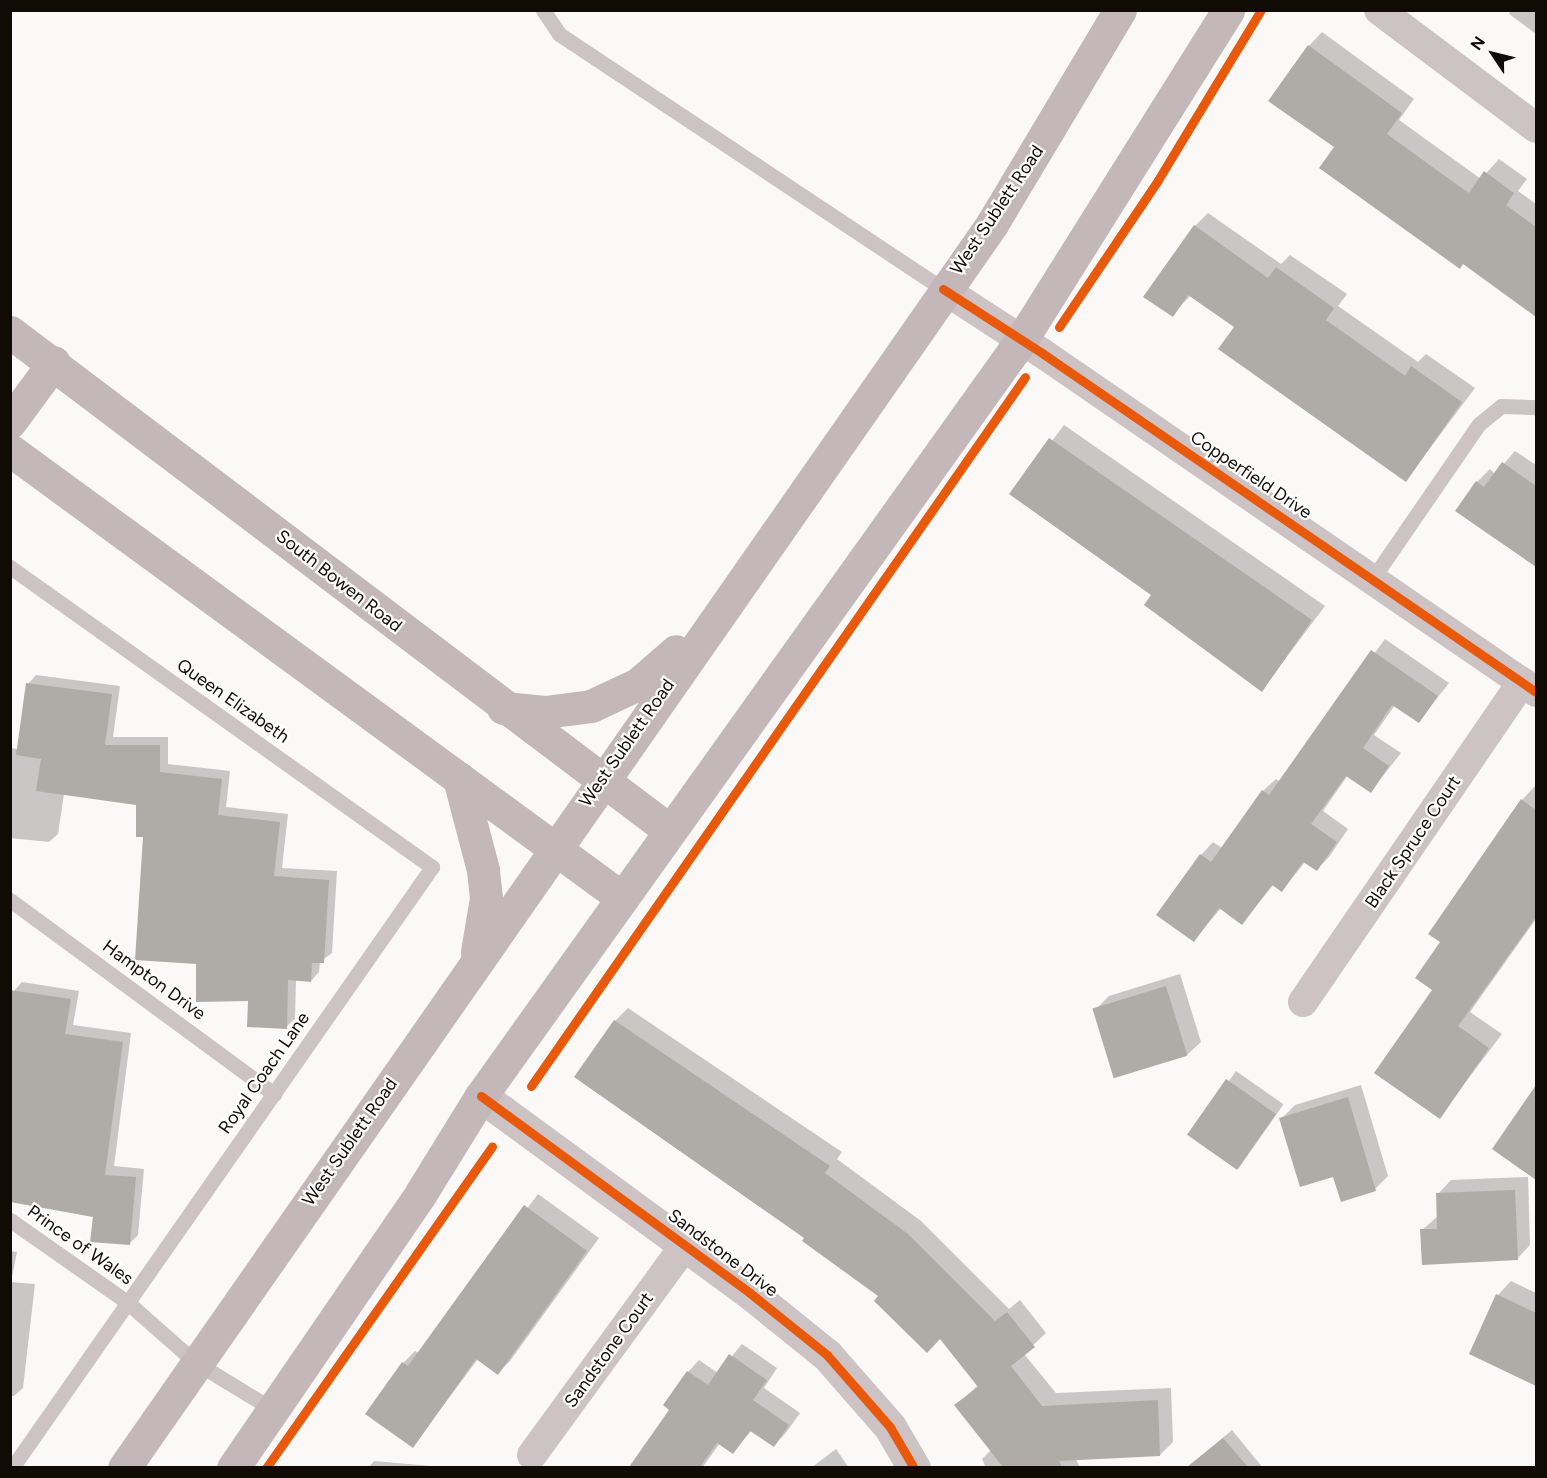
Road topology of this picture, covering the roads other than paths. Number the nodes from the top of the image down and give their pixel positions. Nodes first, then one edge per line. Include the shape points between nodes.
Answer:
1 (543, 10) edge
2 (1120, 10) edge
3 (1228, 10) edge
4 (1379, 10) edge
5 (1536, 128) edge
6 (943, 289) junction
7 (10, 332) edge
8 (1022, 339) junction
9 (54, 362) junction
10 (1536, 406) edge
11 (10, 422) edge
12 (10, 450) edge
13 (10, 567) edge
14 (1373, 578) junction
15 (713, 619) junction
16 (1529, 687) edge
17 (503, 708) junction
18 (459, 778) junction
19 (601, 782) junction
20 (669, 830) junction
21 (554, 848) junction
22 (432, 867) joint
23 (621, 897) junction
24 (10, 900) edge
25 (476, 961) junction
26 (1303, 1002) dead end
27 (274, 1094) junction
28 (481, 1096) junction
29 (10, 1220) edge
30 (685, 1245) junction
31 (127, 1302) junction
32 (195, 1362) junction
33 (272, 1409) junction
34 (532, 1455) dead end
35 (12, 1467) edge
36 (124, 1467) edge
37 (233, 1467) edge
38 (914, 1467) edge

1 - 6 lane via 559,34
2 - 6 main road, West Sublett Road via 992,224
3 - 8 main road
4 - 5 street
6 - 8 street, Copperfield Drive
6 - 15 main road, West Sublett Road
7 - 9 main road, South Bowen Road
8 - 14 street, Copperfield Drive
8 - 20 main road
9 - 11 main road
9 - 17 main road, South Bowen Road
10 - 14 lane via 1501,406 1479,424
12 - 18 main road
13 - 22 lane, Queen Elizabeth
14 - 16 street, Copperfield Drive
15 - 17 main road via 638,684 591,706 545,712
15 - 19 main road, West Sublett Road
16 - 26 street, Black Spruce Court
17 - 19 main road, South Bowen Road
18 - 21 main road
18 - 25 main road via 482,852 486,898
19 - 20 main road, South Bowen Road
19 - 21 main road, West Sublett Road
20 - 23 main road
21 - 23 main road
21 - 25 main road, West Sublett Road
22 - 27 lane, Royal Coach Lane
23 - 28 main road
24 - 27 lane, Hampton Drive
25 - 32 main road, West Sublett Road
27 - 31 lane, Royal Coach Lane
28 - 30 street, Sandstone Drive
28 - 33 main road via 421,1193
29 - 31 lane, Prince of Wales
30 - 34 street, Sandstone Court
30 - 38 street, Sandstone Drive via 827,1355 890,1427
31 - 32 lane, Prince of Wales
31 - 35 lane, Royal Coach Lane
32 - 33 lane, Prince of Wales
32 - 36 main road, West Sublett Road
33 - 37 main road

